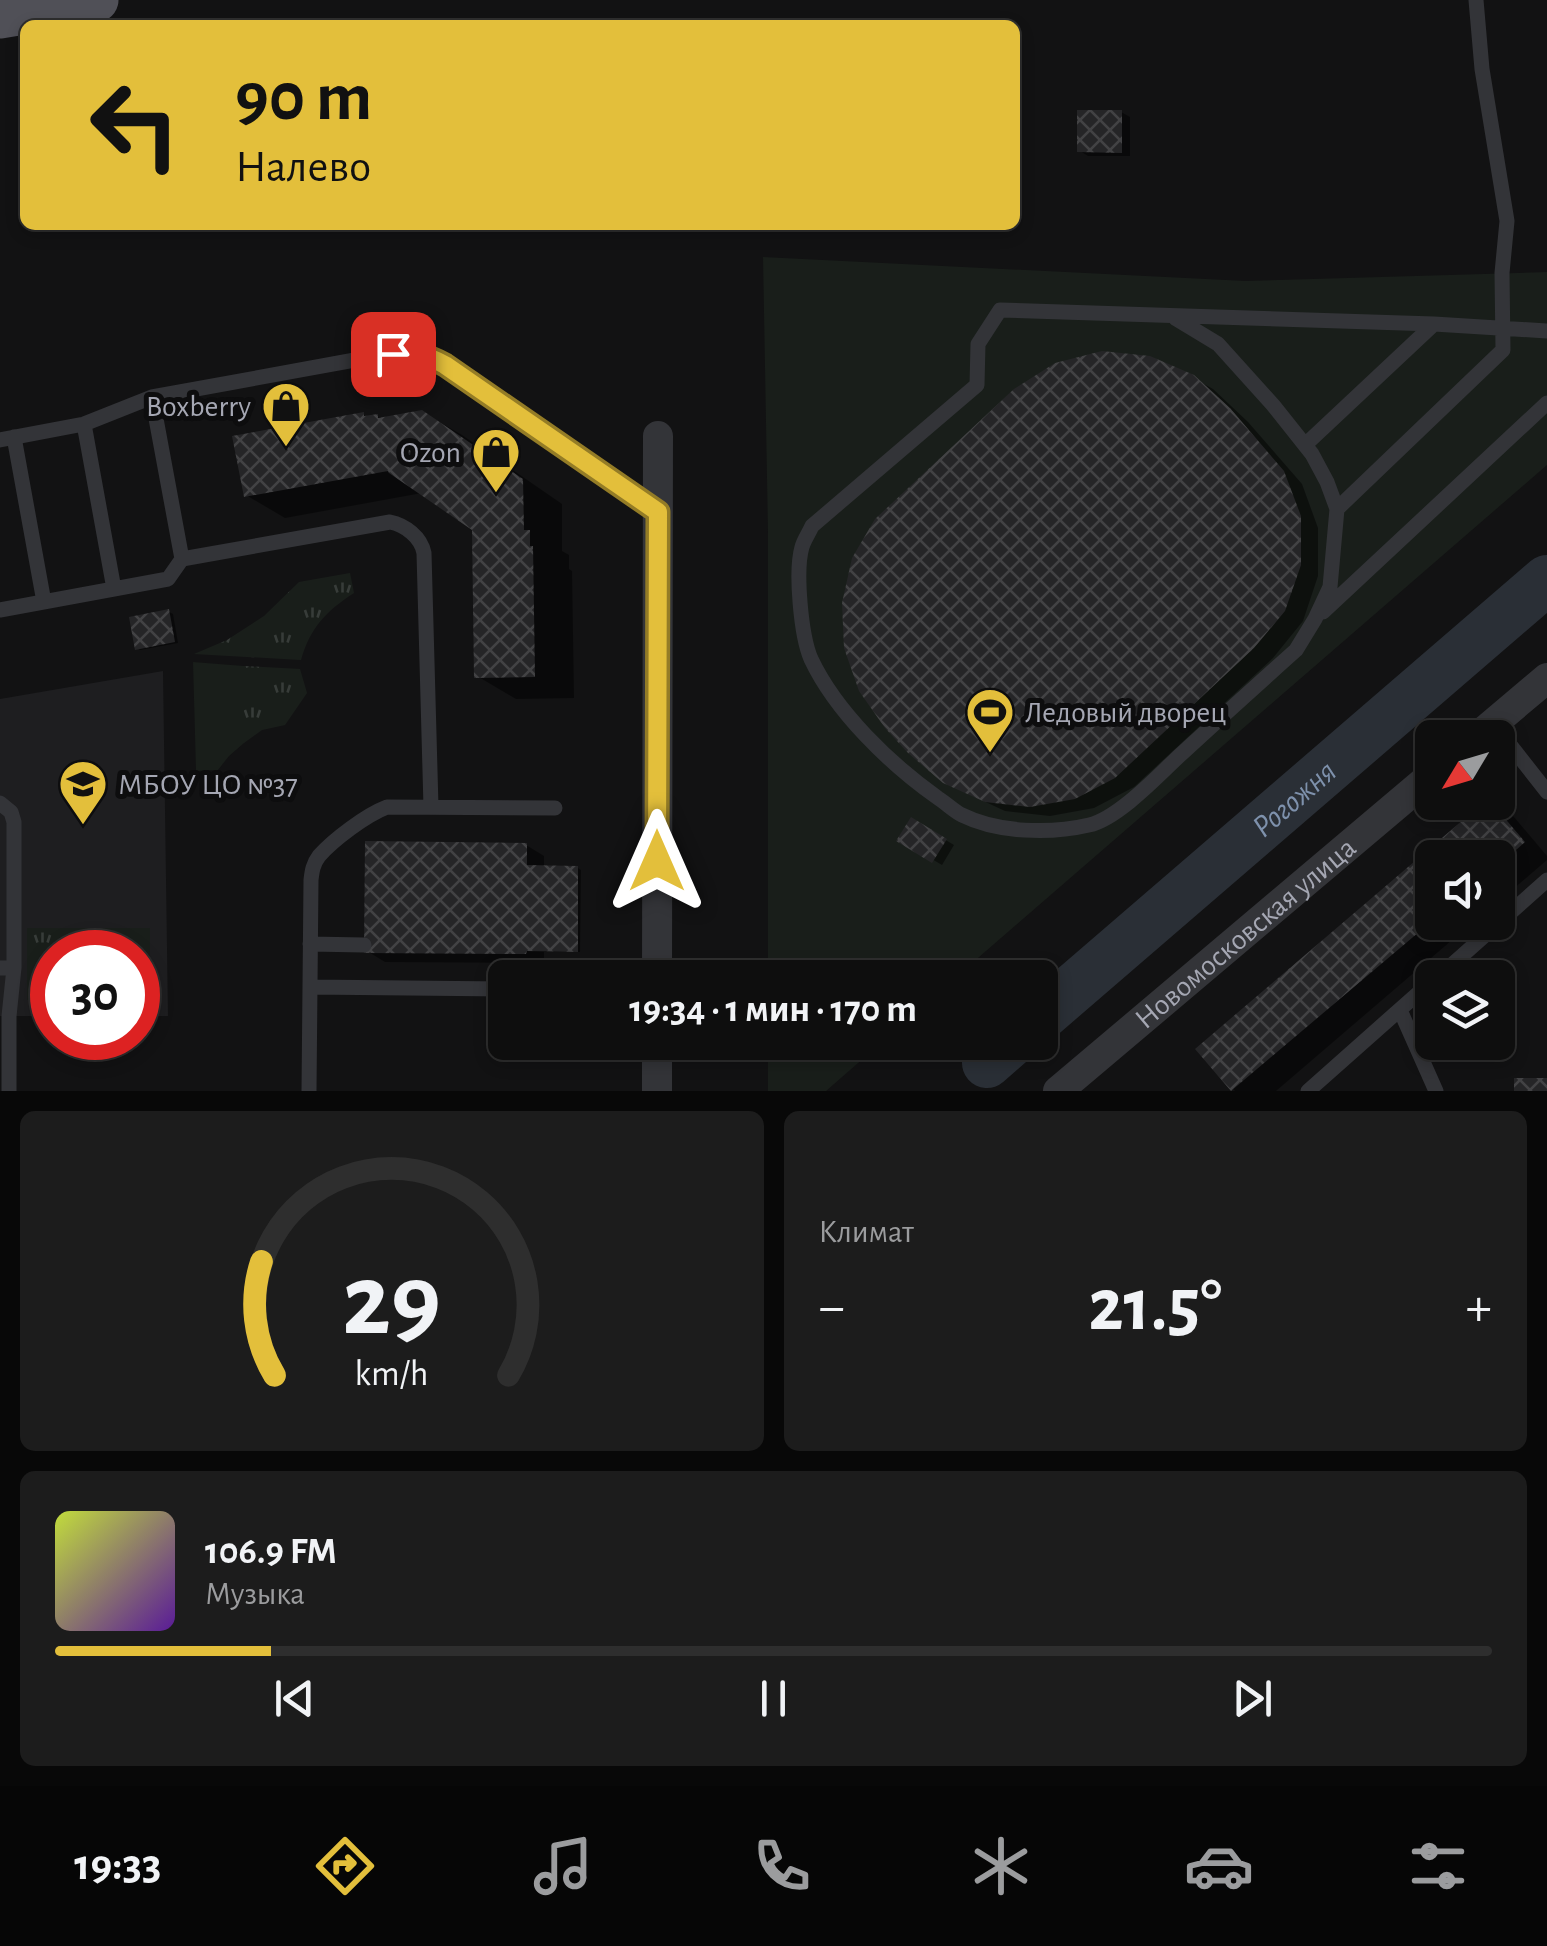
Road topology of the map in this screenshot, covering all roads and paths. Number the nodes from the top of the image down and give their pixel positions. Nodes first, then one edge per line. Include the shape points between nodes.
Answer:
1 (96, 0) edge
2 (1476, 0) edge
3 (0, 16) edge
4 (1171, 316) junction
5 (1434, 324) junction
6 (1504, 328) junction
7 (1547, 331) edge
8 (152, 398) junction
9 (1547, 402) edge
10 (84, 424) junction
11 (658, 436) dead end
12 (7, 438) edge
13 (1305, 445) junction
14 (1337, 509) junction
15 (658, 512) junction
16 (182, 559) junction
17 (114, 589) junction
18 (44, 602) junction
19 (0, 610) edge
20 (1316, 619) junction
21 (1547, 678) edge
22 (1497, 720) edge
23 (1515, 760) edge
24 (1415, 788) edge
25 (1547, 792) edge
26 (0, 803) edge
27 (431, 807) junction
28 (555, 808) dead end
29 (1547, 880) edge
30 (310, 944) junction
31 (364, 945) dead end
32 (657, 960) edge
33 (1457, 960) edge
34 (7, 968) edge
35 (310, 987) junction
36 (488, 989) edge
37 (1415, 997) edge
38 (1400, 1010) junction
39 (657, 1060) edge
40 (9, 1091) edge
41 (310, 1091) edge
42 (657, 1091) edge
43 (1058, 1091) edge
44 (1308, 1091) edge
45 (1436, 1091) edge

1 - 3 main road
2 - 6 lane via 1507,221
4 - 5 lane
4 - 13 lane via 1231,357
4 - 20 lane via 1000,310 978,344 976,385 812,526 799,568 810,656 850,716 919,784 963,816 1032,832 1092,825 1128,802 1296,650
5 - 6 lane
5 - 13 lane
6 - 7 lane
6 - 14 lane via 1504,350
8 - 10 lane
8 - 15 lane via 412,352 445,365
8 - 16 lane
9 - 20 lane
10 - 12 lane
10 - 17 lane
11 - 15 street
12 - 18 lane
13 - 14 lane
14 - 20 lane via 1330,587
15 - 32 street
16 - 17 lane via 168,579
16 - 27 lane via 390,522 419,540
17 - 18 lane
18 - 19 lane
21 - 22 street
23 - 25 lane
24 - 43 street, Новомосковская улица
26 - 34 lane via 14,822
27 - 28 lane
27 - 30 lane via 376,811 319,857 310,880
29 - 33 lane
30 - 31 lane
30 - 35 lane
34 - 40 lane
35 - 36 lane
35 - 41 lane
37 - 38 lane
38 - 44 lane
38 - 45 lane
39 - 42 street

